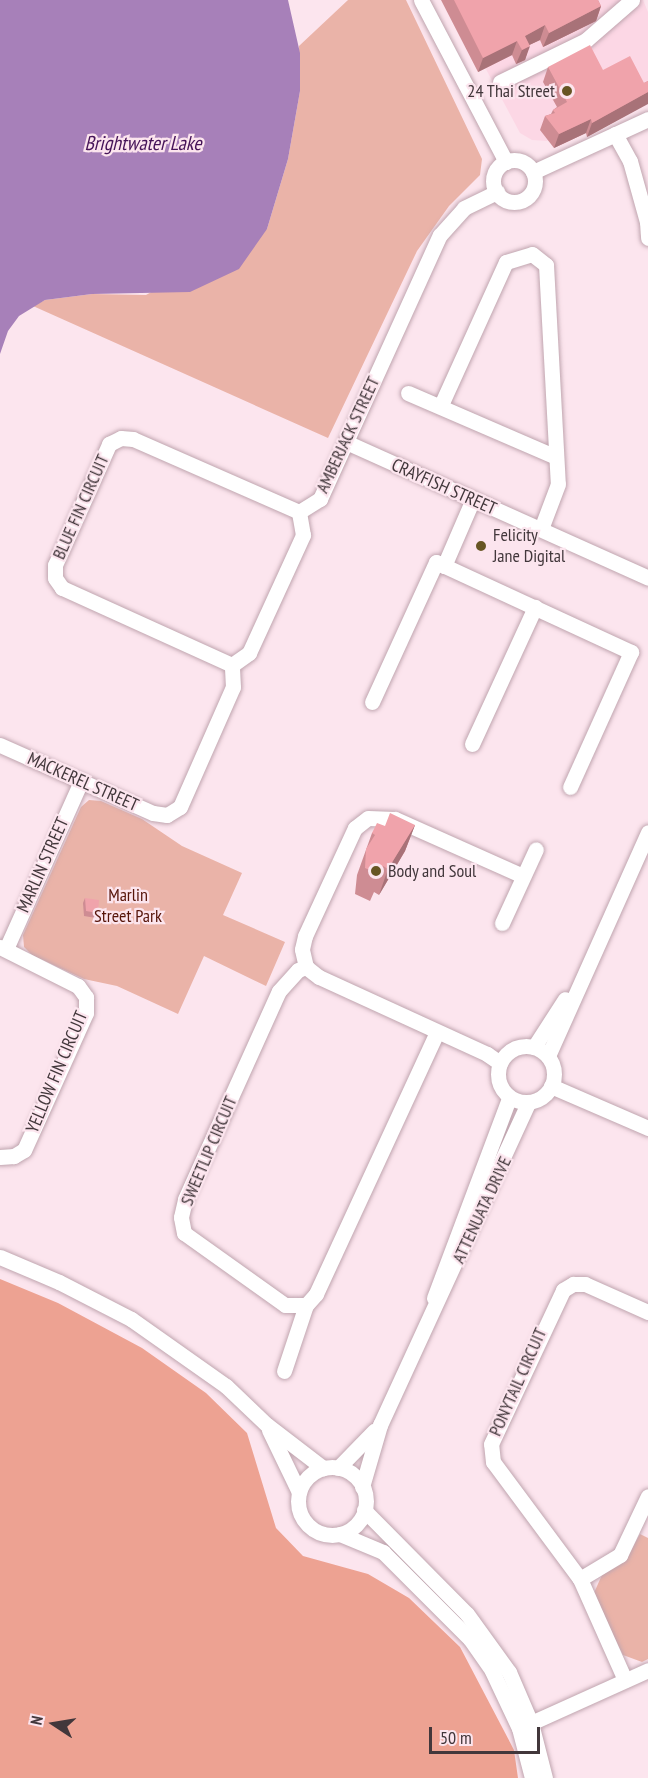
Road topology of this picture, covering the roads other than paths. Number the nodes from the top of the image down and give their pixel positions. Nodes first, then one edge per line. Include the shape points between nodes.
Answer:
1 (421, 0) edge
2 (632, 0) edge
3 (500, 82) dead end
4 (648, 119) edge
5 (615, 134) junction
6 (506, 162) junction
7 (533, 172) junction
8 (497, 192) junction
9 (648, 238) edge
10 (408, 393) dead end
11 (441, 405) junction
12 (346, 442) junction
13 (556, 457) junction
14 (473, 500) junction
15 (299, 512) junction
16 (541, 530) junction
17 (444, 566) junction
18 (646, 573) edge
19 (535, 607) junction
20 (232, 665) junction
21 (372, 702) dead end
22 (472, 744) dead end
23 (0, 745) edge
24 (81, 781) junction
25 (570, 787) dead end
26 (648, 832) edge
27 (536, 849) dead end
28 (523, 876) junction
29 (502, 923) dead end
30 (3, 948) edge
31 (590, 961) junction
32 (306, 967) junction
33 (437, 1032) junction
34 (534, 1047) junction
35 (548, 1056) junction
36 (500, 1063) junction
37 (551, 1086) junction
38 (509, 1098) junction
39 (528, 1102) junction
40 (648, 1128) edge
41 (0, 1157) edge
42 (0, 1257) edge
43 (306, 1305) junction
44 (648, 1312) edge
45 (430, 1315) junction
46 (284, 1371) dead end
47 (267, 1425) junction
48 (380, 1425) junction
49 (331, 1468) junction
50 (362, 1487) junction
51 (299, 1492) junction
52 (648, 1496) edge
53 (364, 1510) junction
54 (340, 1534) junction
55 (580, 1579) junction
56 (648, 1670) edge
57 (625, 1680) junction
58 (525, 1725) junction
59 (532, 1778) edge
60 (545, 1778) edge

1 - 6 street
2 - 3 street via 586,39
4 - 5 street
5 - 7 street
5 - 9 street via 630,161
6 - 7 street via 524,163
6 - 8 street via 494,175
7 - 8 street via 534,185 527,197 514,202
8 - 12 street, AMBERJACK STREET via 464,208 440,235
10 - 11 street
11 - 13 street
11 - 13 street via 506,262 532,254 546,265
12 - 14 street, CRAYFISH STREET
12 - 15 street, AMBERJACK STREET via 320,499
13 - 16 street via 558,484
14 - 16 street, CRAYFISH STREET
14 - 17 street
15 - 20 street via 303,535 249,653
15 - 20 street, BLUE FIN CIRCUIT via 133,439 121,438 109,444 54,565 55,578 62,588
16 - 18 street, CRAYFISH STREET
17 - 19 street
17 - 21 street via 436,562
19 - 22 street
19 - 25 street via 632,652
20 - 24 street, MACKEREL STREET via 233,687 180,807 167,815 153,813
23 - 24 street, MACKEREL STREET
24 - 30 street, MARLIN STREET
26 - 31 street
27 - 28 street
28 - 29 street
28 - 32 street via 395,819 368,818 355,828 305,936 302,949
30 - 41 street, YELLOW FIN CIRCUIT via 78,986 86,997 86,1013 24,1150
31 - 34 street
31 - 35 street
32 - 33 street via 319,977
32 - 43 street, SWEETLIP CIRCUIT via 279,991 185,1199 181,1217 184,1233 194,1243 285,1305
33 - 36 street
33 - 43 street via 316,1294
34 - 35 street
34 - 36 street via 514,1048
35 - 37 street via 553,1066
36 - 38 street via 498,1082
37 - 39 street via 546,1095
37 - 40 street
38 - 39 street
38 - 45 street, ATTENUATA DRIVE via 439,1278
39 - 45 street, ATTENUATA DRIVE via 445,1290
42 - 47 street via 130,1319 226,1386
43 - 46 street
44 - 55 street, PONYTAIL CIRCUIT via 585,1284 573,1284 563,1290 491,1444 493,1462
45 - 48 street, ATTENUATA DRIVE
47 - 49 street
47 - 51 street via 292,1470
48 - 49 street, ATTENUATA DRIVE
48 - 50 street, ATTENUATA DRIVE
49 - 50 street via 356,1477
49 - 51 street via 308,1477
50 - 53 street
51 - 54 street via 300,1513 305,1523 323,1534
52 - 55 street via 620,1555
53 - 54 street via 357,1524
53 - 58 street via 467,1614 509,1672
54 - 58 street via 383,1552 443,1608 492,1671
55 - 57 street, PONYTAIL CIRCUIT
56 - 57 street
57 - 58 street
58 - 59 street
58 - 60 street

